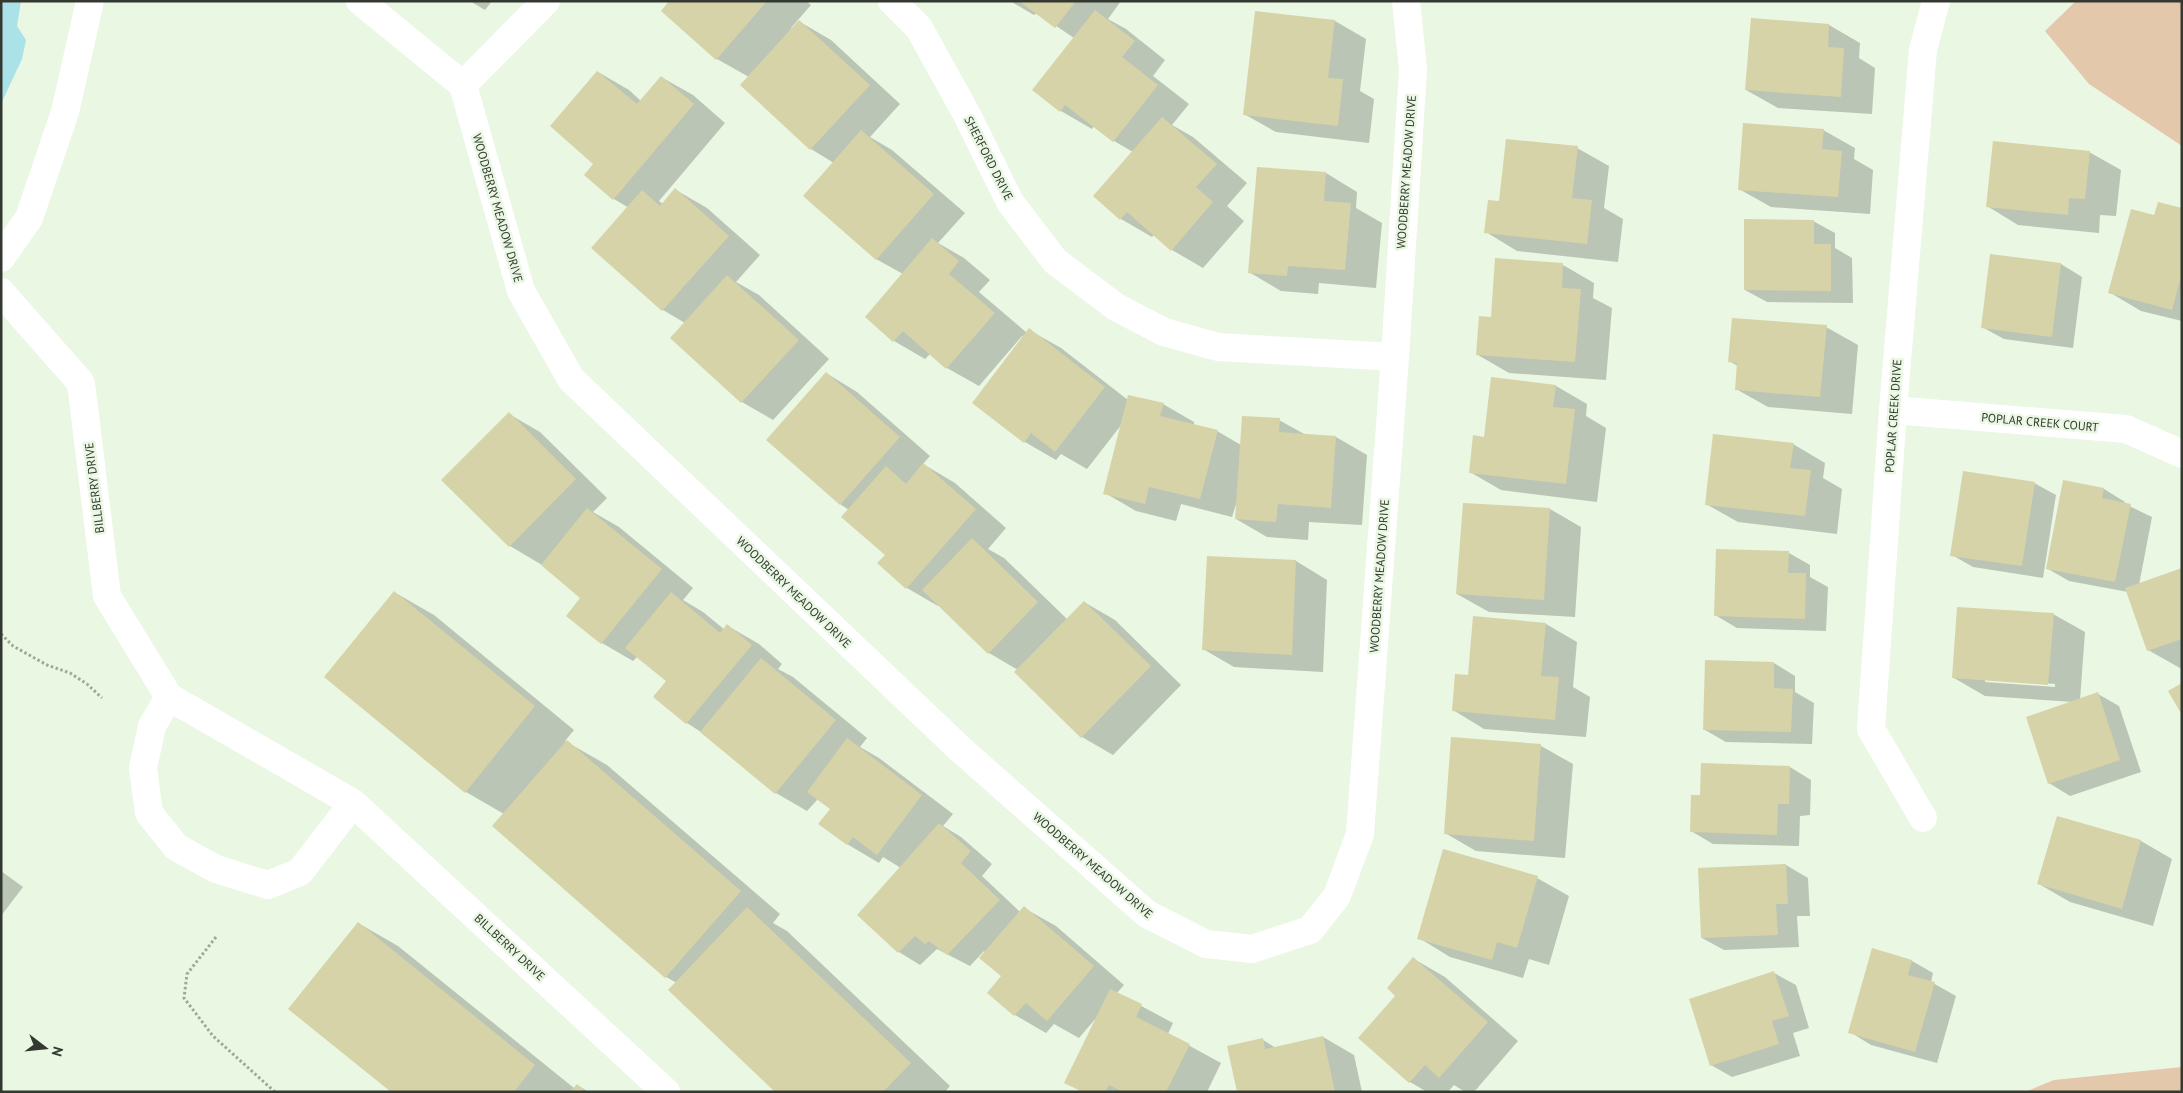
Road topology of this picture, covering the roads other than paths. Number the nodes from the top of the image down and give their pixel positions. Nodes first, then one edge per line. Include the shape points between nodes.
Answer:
1 (90, 1) edge
2 (360, 1) edge
3 (546, 1) edge
4 (892, 1) edge
5 (1406, 1) edge
6 (1936, 1) edge
7 (463, 85) junction
8 (1, 258) edge
9 (1, 292) edge
10 (1395, 357) junction
11 (1893, 410) junction
12 (2182, 454) edge
13 (169, 698) junction
14 (353, 803) junction
15 (1923, 818) dead end
16 (666, 1092) edge

1 - 8 street via 64,112 29,218
2 - 7 street
3 - 7 street
4 - 10 street, SHERFORD DRIVE via 919,28 1010,202 1055,261 1116,308 1164,332 1218,347
5 - 10 street, WOODBERRY MEADOW DRIVE via 1413,70
6 - 11 street, POPLAR CREEK DRIVE via 1923,50
7 - 10 street, WOODBERRY MEADOW DRIVE via 521,291 571,379 973,761 1146,914 1206,944 1252,949 1310,930 1337,896 1360,834
9 - 13 street, BILLBERRY DRIVE via 81,383 107,596
11 - 12 street, POPLAR CREEK COURT via 2126,429
11 - 15 street, POPLAR CREEK DRIVE via 1871,730
13 - 14 street, BILLBERRY DRIVE
13 - 14 street via 152,726 143,768 148,813 176,847 216,869 268,885 300,872
14 - 16 street, BILLBERRY DRIVE

